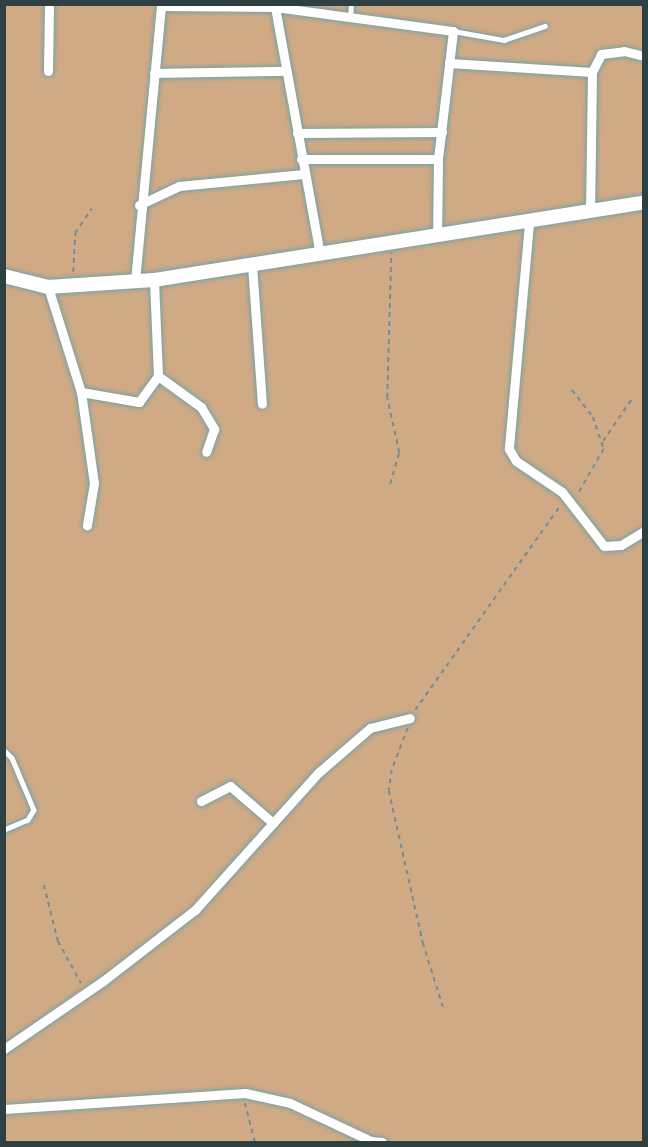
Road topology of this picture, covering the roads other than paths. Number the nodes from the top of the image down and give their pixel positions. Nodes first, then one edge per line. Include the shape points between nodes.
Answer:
1 (49, 4) edge
2 (351, 4) edge
3 (161, 5) edge
4 (274, 7) junction
5 (350, 18) junction
6 (545, 27) dead end
7 (453, 31) junction
8 (644, 56) edge
9 (449, 63) junction
10 (48, 70) dead end
11 (285, 71) junction
12 (592, 72) junction
13 (154, 73) junction
14 (442, 132) junction
15 (297, 133) junction
16 (301, 159) junction
17 (438, 159) junction
18 (303, 174) junction
19 (644, 201) edge
20 (139, 205) junction
21 (590, 212) junction
22 (530, 223) junction
23 (437, 237) junction
24 (320, 255) junction
25 (252, 266) junction
26 (4, 276) edge
27 (154, 280) junction
28 (135, 281) junction
29 (48, 287) junction
30 (158, 376) junction
31 (81, 392) junction
32 (262, 404) dead end
33 (206, 452) dead end
34 (87, 525) dead end
35 (644, 531) edge
36 (410, 718) road end
37 (4, 750) edge
38 (201, 801) dead end
39 (273, 823) junction
40 (4, 830) edge
41 (4, 1050) edge
42 (4, 1109) edge
43 (382, 1143) edge

1 - 10 street
2 - 5 lane
3 - 4 street
3 - 13 street
4 - 5 street
4 - 11 street
5 - 7 street
6 - 7 lane via 504,40
7 - 9 street
8 - 12 street via 624,51 601,54
9 - 12 street
9 - 14 street
11 - 13 street
11 - 15 street
12 - 21 street
13 - 20 street
14 - 15 street
14 - 17 street
15 - 16 street
16 - 17 street
16 - 18 street
17 - 23 street
18 - 20 street via 179,186
18 - 24 street
19 - 21 street
20 - 28 street
21 - 22 street
22 - 23 street
22 - 35 street via 509,448 516,461 552,483 604,546 621,545
23 - 24 street
24 - 25 street
25 - 27 street
25 - 32 street
26 - 29 street
27 - 28 street
27 - 30 street
28 - 29 street
29 - 31 street
30 - 31 street via 139,402
30 - 33 street via 201,407 214,429
31 - 34 street via 94,483
36 - 39 street via 370,728 318,773
37 - 40 lane via 12,758 34,805 28,820
38 - 39 street via 230,786
39 - 41 street via 195,910
42 - 43 street via 245,1094 290,1103

